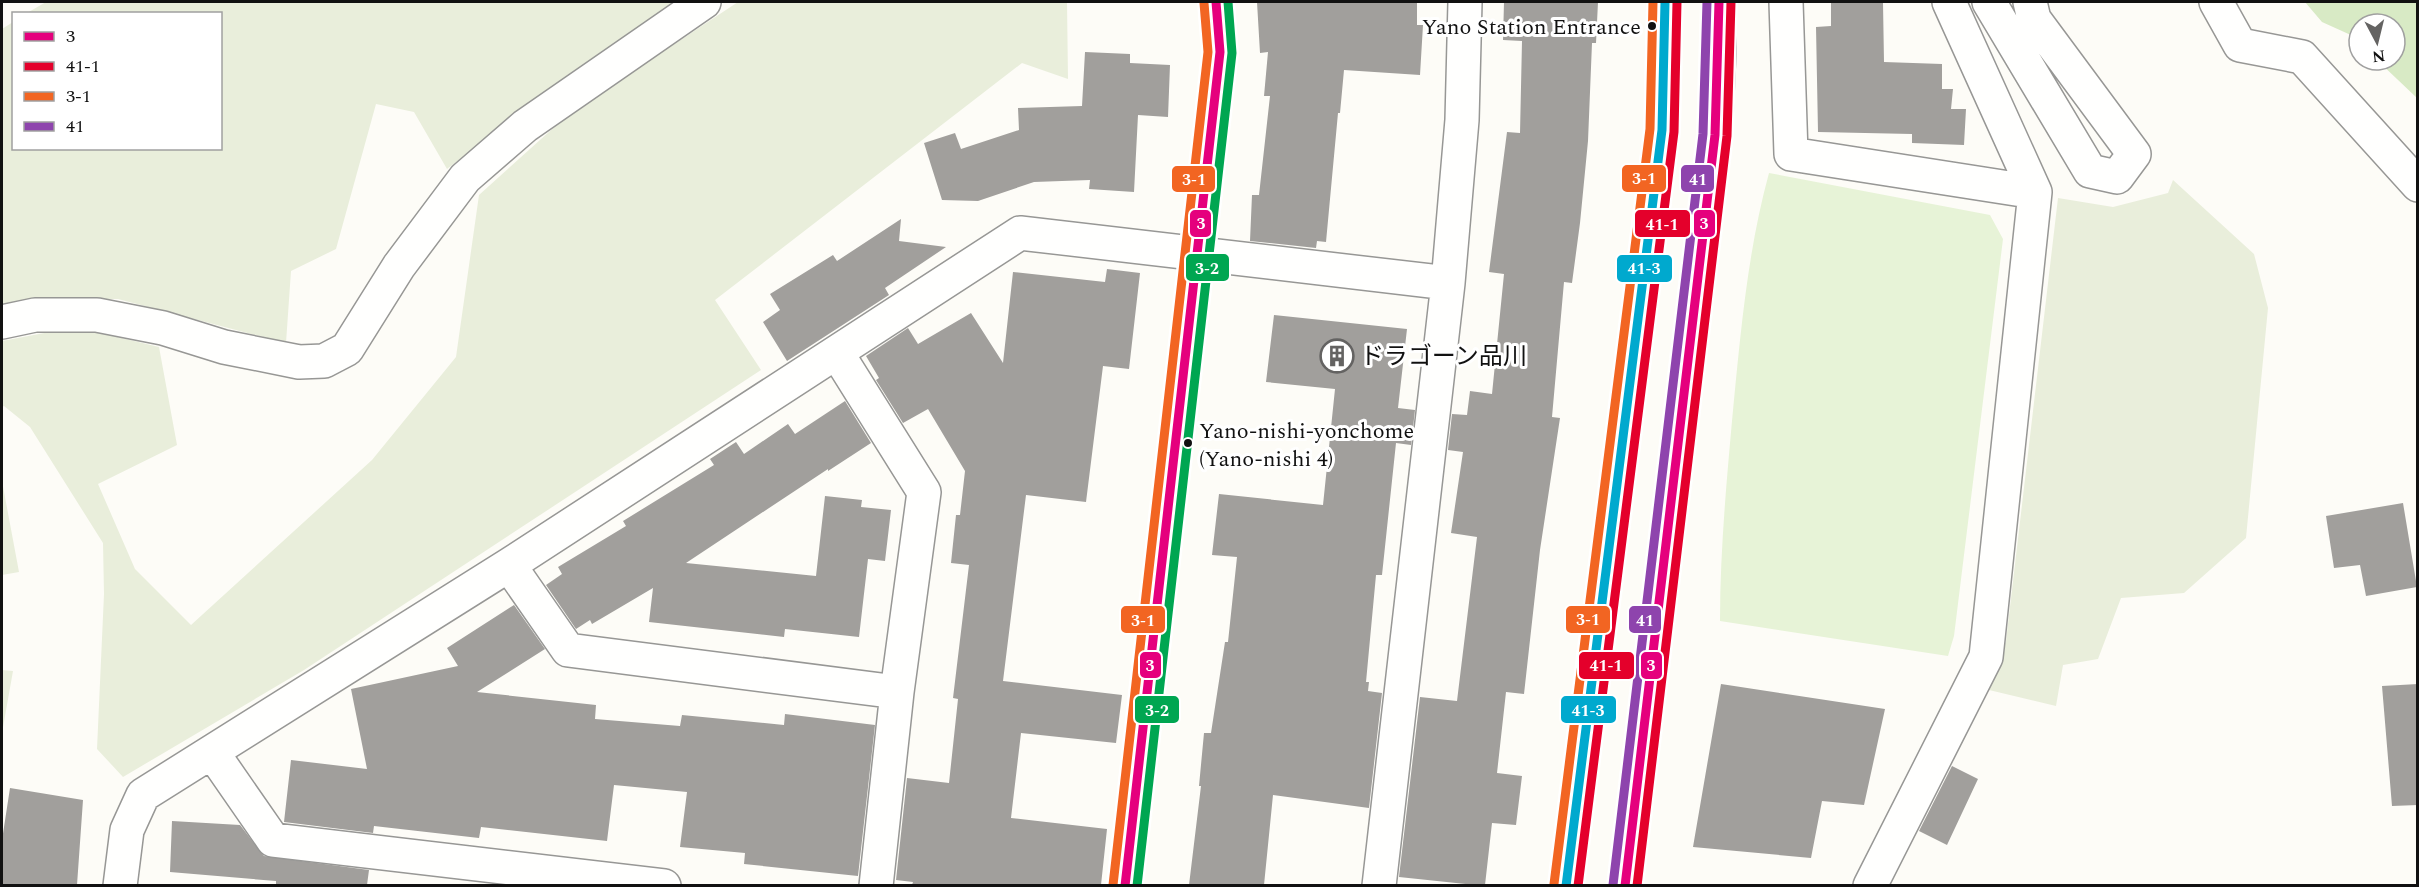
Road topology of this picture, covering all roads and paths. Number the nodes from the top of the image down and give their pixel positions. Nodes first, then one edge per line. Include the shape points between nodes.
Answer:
1 (704, 2) edge
2 (1216, 2) edge
3 (1465, 2) edge
4 (1665, 2) edge
5 (1719, 2) edge
6 (1786, 2) edge
7 (1949, 2) edge
8 (1989, 2) edge
9 (2030, 2) edge
10 (2216, 2) edge
11 (2418, 185) edge
12 (2035, 192) junction
13 (1198, 254) junction
14 (1448, 284) junction
15 (2, 322) edge
16 (837, 354) junction
17 (509, 565) junction
18 (897, 692) junction
19 (212, 753) junction
20 (120, 885) edge
21 (664, 885) edge
22 (876, 885) edge
23 (1125, 885) edge
24 (1379, 885) edge
25 (1566, 885) edge
26 (1625, 885) edge
27 (1870, 885) edge

1 - 15 street via 525,126 465,178 399,266 346,349 324,361 299,362 224,347 163,328 97,315 35,315
2 - 13 street via 1220,52
3 - 14 street via 1462,120
4 - 25 main road via 1662,130
5 - 26 main road via 1715,135
6 - 12 street via 1791,154
7 - 12 street
8 - 9 street via 2090,171 2117,177 2134,154 2034,19
10 - 11 street via 2240,45 2302,57
12 - 27 street via 1986,657
13 - 14 street
13 - 16 street via 1020,233
13 - 23 street
14 - 24 street
16 - 17 street
16 - 18 street via 924,492
17 - 18 street via 568,650
17 - 19 street
18 - 22 street
19 - 20 street via 143,795 127,830
19 - 21 street via 273,840

